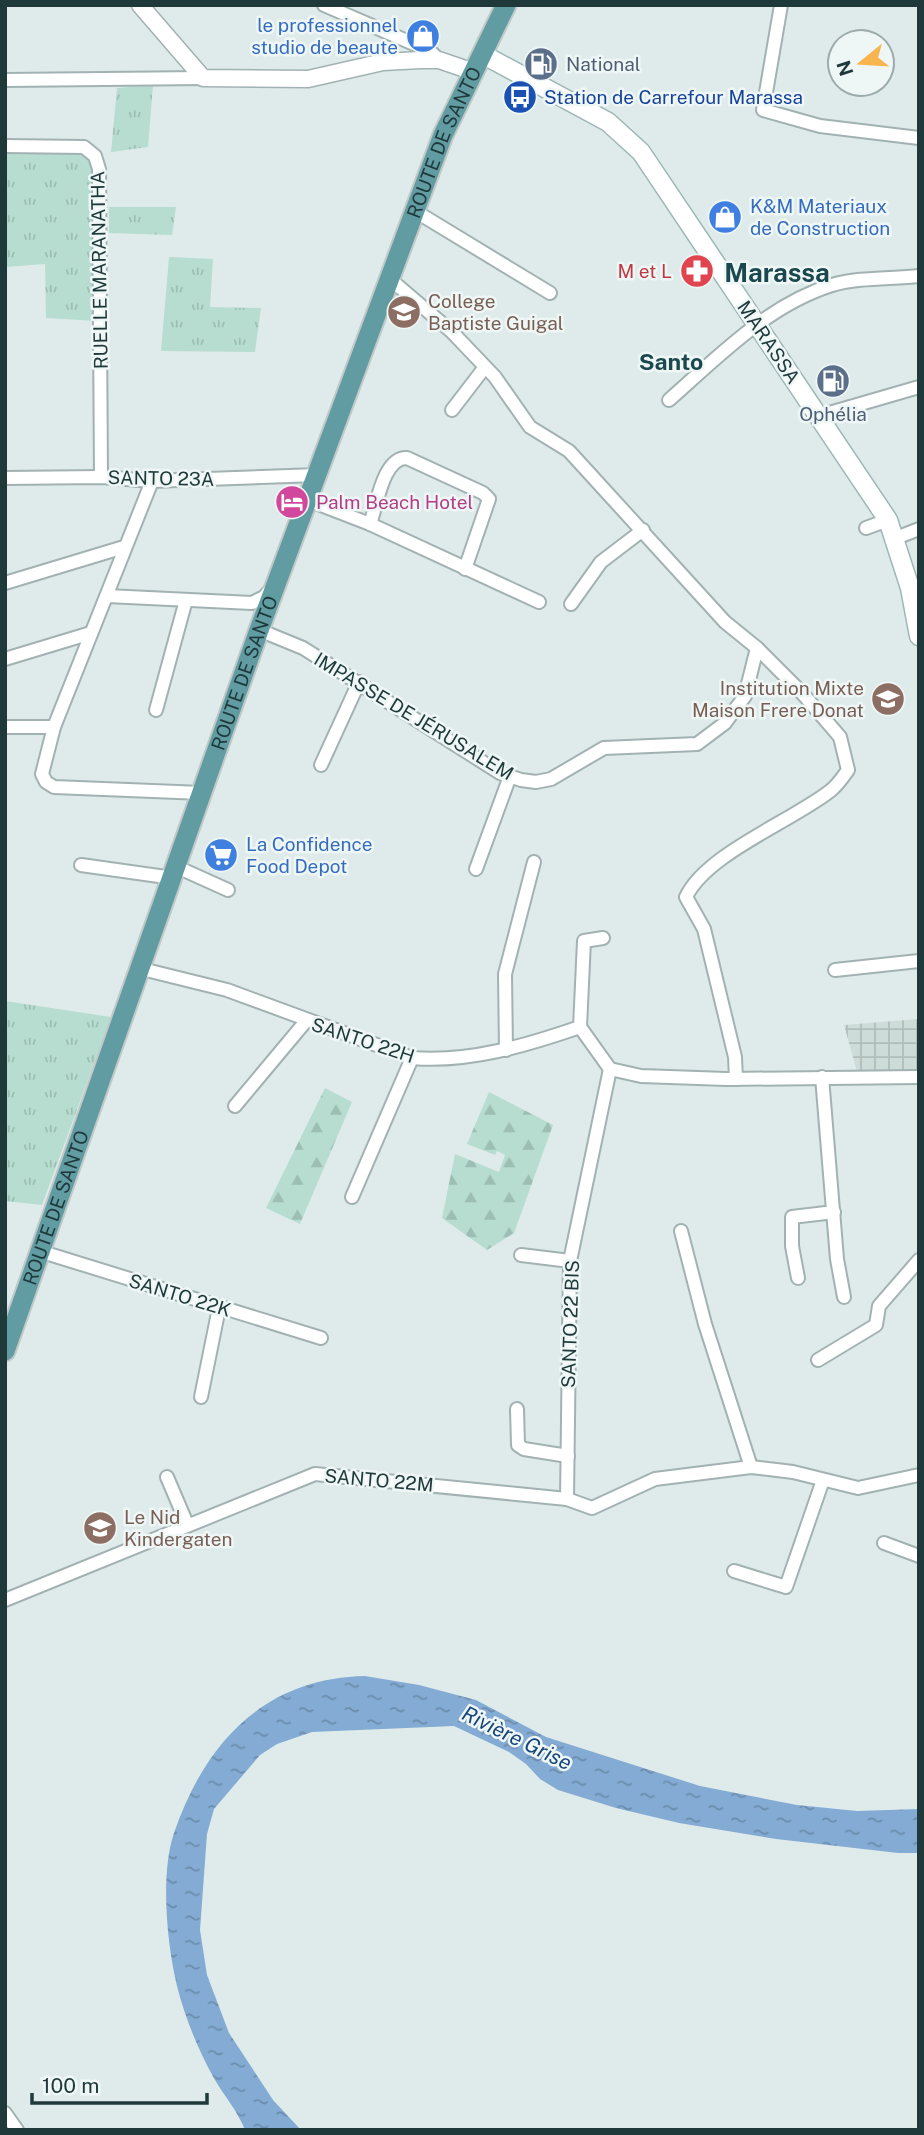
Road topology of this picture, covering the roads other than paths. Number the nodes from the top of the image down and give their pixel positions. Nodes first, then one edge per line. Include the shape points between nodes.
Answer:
1 (140, 5) edge
2 (324, 5) edge
3 (506, 5) edge
4 (781, 5) edge
5 (439, 60) junction
6 (477, 63) junction
7 (203, 78) junction
8 (5, 80) edge
9 (919, 138) edge
10 (5, 146) edge
11 (415, 211) junction
12 (919, 276) edge
13 (390, 279) junction
14 (550, 293) dead end
15 (756, 323) junction
16 (485, 368) junction
17 (919, 387) edge
18 (669, 400) dead end
19 (452, 410) dead end
20 (819, 416) junction
21 (317, 475) junction
22 (101, 477) junction
23 (5, 478) edge
24 (152, 481) junction
25 (308, 500) junction
26 (888, 520) junction
27 (370, 524) junction
28 (866, 528) dead end
29 (919, 528) edge
30 (643, 530) junction
31 (896, 538) junction
32 (124, 547) junction
33 (465, 569) junction
34 (281, 576) junction
35 (5, 583) edge
36 (107, 596) junction
37 (186, 600) junction
38 (539, 602) dead end
39 (572, 604) dead end
40 (259, 630) junction
41 (91, 633) junction
42 (919, 636) edge
43 (757, 648) junction
44 (5, 659) edge
45 (359, 682) junction
46 (156, 710) dead end
47 (5, 727) edge
48 (54, 727) junction
49 (321, 765) dead end
50 (510, 776) junction
51 (202, 793) junction
52 (534, 862) dead end
53 (81, 866) dead end
54 (476, 869) dead end
55 (175, 873) junction
56 (228, 890) dead end
57 (603, 938) dead end
58 (919, 961) edge
59 (142, 969) junction
60 (835, 970) dead end
61 (306, 1021) junction
62 (580, 1027) junction
63 (506, 1050) junction
64 (412, 1058) junction
65 (610, 1069) junction
66 (822, 1077) junction
67 (919, 1077) edge
68 (736, 1079) junction
69 (235, 1106) dead end
70 (352, 1197) dead end
71 (834, 1212) junction
72 (681, 1231) dead end
73 (39, 1251) junction
74 (521, 1255) dead end
75 (919, 1260) edge
76 (570, 1261) junction
77 (798, 1278) dead end
78 (844, 1297) dead end
79 (219, 1308) junction
80 (12, 1310) edge
81 (321, 1338) dead end
82 (5, 1350) edge
83 (818, 1360) dead end
84 (201, 1397) dead end
85 (517, 1409) dead end
86 (568, 1456) junction
87 (751, 1467) junction
88 (919, 1475) edge
89 (167, 1477) dead end
90 (823, 1480) junction
91 (567, 1499) junction
92 (187, 1524) junction
93 (884, 1543) dead end
94 (919, 1556) edge
95 (734, 1571) dead end
96 (5, 1600) edge
97 (5, 2113) edge
98 (17, 2130) edge

1 - 7 street
2 - 5 street via 430,51
3 - 6 main road, ROUTE DE SANTO
4 - 9 street via 763,110 820,126
5 - 6 street
5 - 7 street via 383,62 307,79
6 - 11 main road, ROUTE DE SANTO via 443,135
6 - 15 main road, MARASSA via 623,132 669,191
7 - 8 street
10 - 22 street, RUELLE MARANATHA via 85,147 95,156 99,169
11 - 13 main road, ROUTE DE SANTO
11 - 14 street
12 - 15 street via 834,285
13 - 16 street via 452,332
13 - 21 main road, ROUTE DE SANTO
15 - 18 street
15 - 20 main road, MARASSA
16 - 19 street
16 - 30 street via 530,427 569,451
17 - 20 street
20 - 26 main road, MARASSA
21 - 24 street, SANTO 23A
21 - 25 main road, ROUTE DE SANTO
22 - 23 street, SANTO 23A
22 - 24 street, SANTO 23A
24 - 32 street
25 - 27 street
25 - 34 main road, ROUTE DE SANTO
26 - 28 street
26 - 31 main road, MARASSA
27 - 33 street
27 - 33 street via 390,465 400,458 483,493 489,499 486,512
29 - 31 street
30 - 39 street via 601,562
30 - 43 street via 724,622
31 - 42 main road, MARASSA
32 - 35 street
32 - 36 street
33 - 38 street
34 - 37 street via 264,597 251,603
34 - 40 main road, ROUTE DE SANTO
36 - 37 street
36 - 41 street
37 - 46 street
40 - 45 street, IMPASSE DE JÉRUSALEM via 303,648
40 - 51 main road, ROUTE DE SANTO
41 - 44 street
41 - 48 street
43 - 50 street, IMPASSE DE JÉRUSALEM via 745,696 724,723 697,744 604,748 551,779 536,782
43 - 68 street via 840,737 848,770 832,790 694,881 686,897 704,929 735,1057
45 - 49 street
45 - 50 street, IMPASSE DE JÉRUSALEM
47 - 48 street
48 - 51 street via 42,774 54,787
50 - 54 street
51 - 55 main road, ROUTE DE SANTO
52 - 63 street via 505,974
53 - 55 street
55 - 56 street
55 - 59 main road, ROUTE DE SANTO
57 - 62 street via 584,941
58 - 60 street
59 - 61 street, SANTO 22H via 226,990
59 - 73 main road, ROUTE DE SANTO
61 - 64 street, SANTO 22H
61 - 69 street
62 - 63 street, SANTO 22H
62 - 65 street
63 - 64 street, SANTO 22H
64 - 70 street
65 - 68 street via 641,1076
65 - 76 street, SANTO 22 BIS
66 - 67 street
66 - 68 street
66 - 71 street
71 - 77 street via 792,1217
71 - 78 street
72 - 87 street
73 - 79 street, SANTO 22K
73 - 80 main road, ROUTE DE SANTO
74 - 76 street
75 - 83 street via 879,1306 876,1325
76 - 86 street, SANTO 22 BIS
79 - 81 street, SANTO 22K
79 - 84 street
80 - 82 main road, ROUTE DE SANTO
85 - 86 street via 518,1445
86 - 91 street, SANTO 22 BIS
87 - 90 street, SANTO 22M
87 - 91 street, SANTO 22M via 655,1479 592,1508
88 - 90 street, SANTO 22M via 858,1488
89 - 92 street
90 - 95 street via 786,1587
91 - 92 street, SANTO 22M via 315,1474
92 - 96 street, SANTO 22M
93 - 94 street
97 - 98 street

